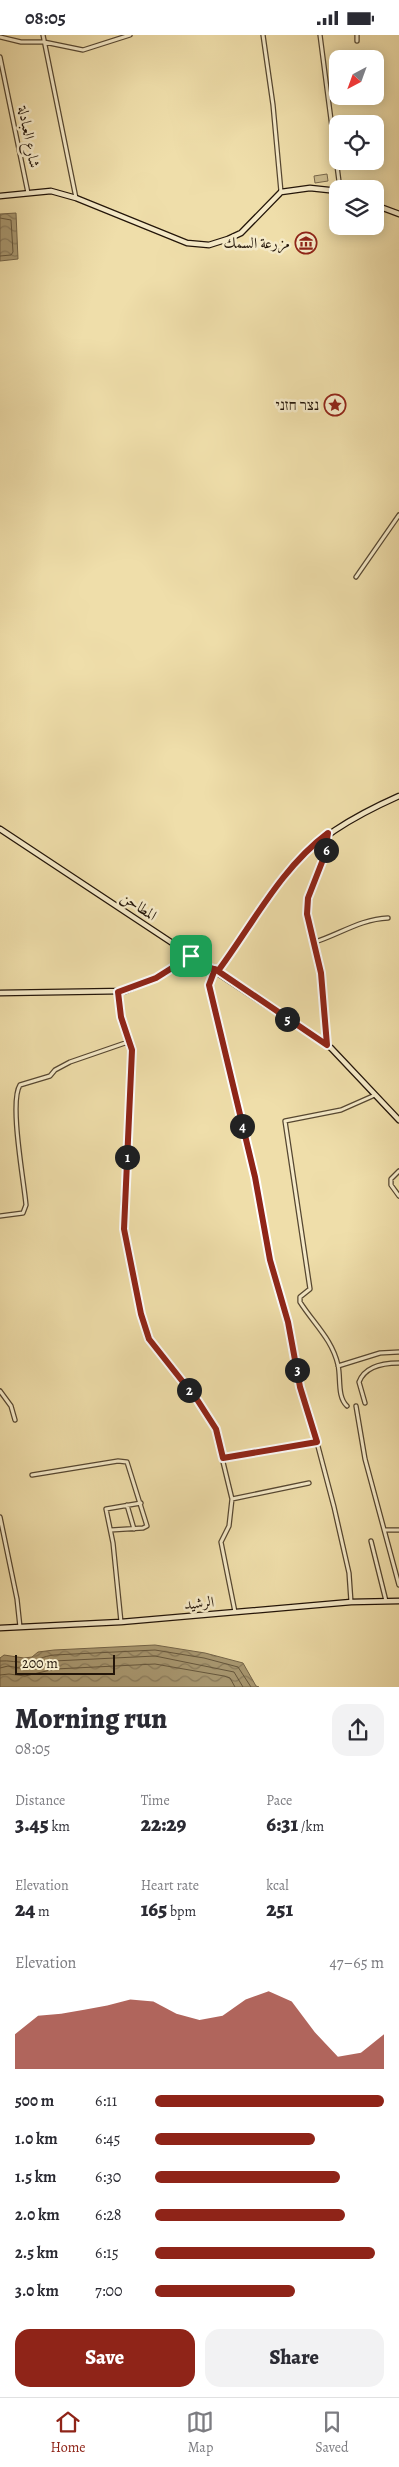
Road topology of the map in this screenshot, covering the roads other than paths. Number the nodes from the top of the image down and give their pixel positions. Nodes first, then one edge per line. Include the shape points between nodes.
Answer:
1 (43, 35) edge
2 (130, 35) edge
3 (263, 35) edge
4 (320, 35) edge
5 (357, 35) edge
6 (0, 37) edge
7 (357, 41) dead end
8 (44, 42) junction
9 (0, 57) edge
10 (338, 180) edge
11 (329, 189) edge
12 (281, 192) junction
13 (28, 193) junction
14 (0, 196) edge
15 (76, 197) junction
16 (384, 208) edge
17 (399, 214) edge
18 (399, 515) edge
19 (356, 577) dead end
20 (399, 796) edge
21 (0, 829) edge
22 (328, 833) junction
23 (388, 918) dead end
24 (315, 942) junction
25 (191, 956) junction
26 (216, 970) junction
27 (118, 992) junction
28 (0, 993) edge
29 (128, 1043) junction
30 (327, 1045) junction
31 (375, 1095) junction
32 (399, 1120) edge
33 (399, 1171) edge
34 (399, 1196) edge
35 (0, 1215) edge
36 (399, 1352) edge
37 (399, 1363) edge
38 (338, 1366) junction
39 (0, 1391) edge
40 (365, 1403) dead end
41 (347, 1406) dead end
42 (356, 1406) dead end
43 (15, 1420) dead end
44 (317, 1442) junction
45 (223, 1458) junction
46 (32, 1475) dead end
47 (310, 1483) dead end
48 (232, 1499) junction
49 (141, 1503) junction
50 (127, 1505) junction
51 (0, 1517) edge
52 (134, 1529) junction
53 (384, 1529) junction
54 (111, 1530) junction
55 (399, 1530) edge
56 (371, 1541) dead end
57 (399, 1585) edge
58 (386, 1601) junction
59 (399, 1601) edge
60 (351, 1602) junction
61 (235, 1612) junction
62 (121, 1622) junction
63 (20, 1627) junction
64 (0, 1628) edge

1 - 8 street
2 - 8 street via 83,50
3 - 12 street
4 - 10 street
5 - 7 street
6 - 8 street via 21,42
8 - 15 street
9 - 13 street, شارع العبادلة
11 - 12 main road
12 - 15 main road via 241,233 209,245 187,243
13 - 14 main road
13 - 15 main road via 51,191
16 - 17 main road
18 - 19 street
20 - 22 main road
21 - 25 main road, المطاحن
22 - 24 street via 324,857 307,906 309,927
22 - 26 main road via 280,881
23 - 24 street via 364,921
24 - 30 street via 323,989
25 - 26 main road, المطاحن
25 - 27 main road via 156,978
26 - 30 main road, المطاحن
26 - 44 street via 209,985 211,999 255,1177 270,1260 288,1322 300,1387
27 - 28 main road
27 - 29 street
29 - 35 street via 70,1062 50,1076 20,1085 17,1090 18,1125 26,1205 23,1213
29 - 45 street via 132,1050 124,1229 141,1314 149,1339 216,1429
30 - 31 main road, المطاحن
31 - 32 main road, المطاحن
31 - 38 street via 340,1110 285,1121 310,1289 299,1299 330,1341
33 - 34 street via 390,1179
36 - 38 street via 380,1353
37 - 40 street via 381,1364 364,1374 360,1382
38 - 41 street via 341,1396
39 - 43 street
42 - 53 street via 365,1459
44 - 45 street
44 - 60 street via 349,1573
45 - 48 street
46 - 49 street via 126,1462
47 - 48 street
48 - 61 street via 229,1526 221,1542
49 - 50 street
49 - 52 street via 147,1526
50 - 52 street
50 - 54 street via 106,1509
51 - 63 street
52 - 54 street
53 - 55 street
53 - 57 street
54 - 62 street
56 - 58 street
58 - 59 main road, الرشيد
58 - 60 main road, الرشيد
60 - 61 main road, الرشيد
61 - 62 main road, الرشيد
62 - 63 main road, الرشيد
63 - 64 main road, الرشيد

